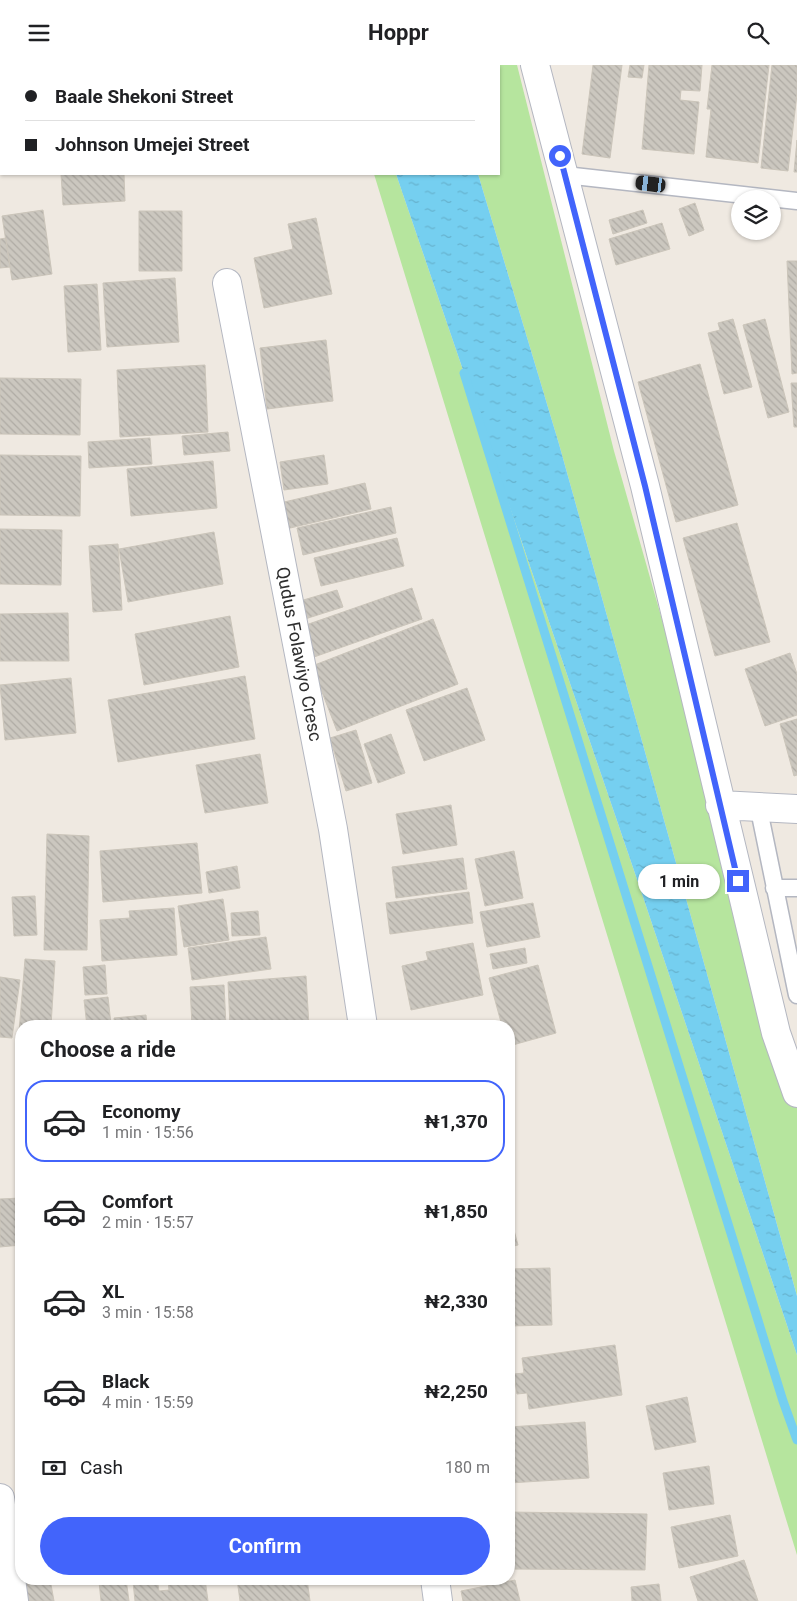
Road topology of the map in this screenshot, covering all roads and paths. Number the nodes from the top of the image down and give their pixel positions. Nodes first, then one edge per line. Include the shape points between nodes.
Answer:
1 (535, 65) edge
2 (565, 175) junction
3 (797, 201) edge
4 (227, 283) dead end
5 (720, 805) junction
6 (758, 805) junction
7 (797, 809) edge
8 (774, 887) junction
9 (797, 888) edge
10 (797, 995) edge
11 (361, 1020) edge
12 (797, 1093) edge
13 (0, 1498) edge
14 (436, 1585) edge
15 (14, 1601) edge
16 (438, 1601) edge

1 - 2 street
2 - 3 lane
2 - 5 street via 645,486
4 - 11 street, Qudus Folawiyo Cresc via 333,829
5 - 6 street
5 - 12 street via 776,1033
6 - 7 street
6 - 8 lane
8 - 9 lane
8 - 10 lane
13 - 15 street
14 - 16 street

